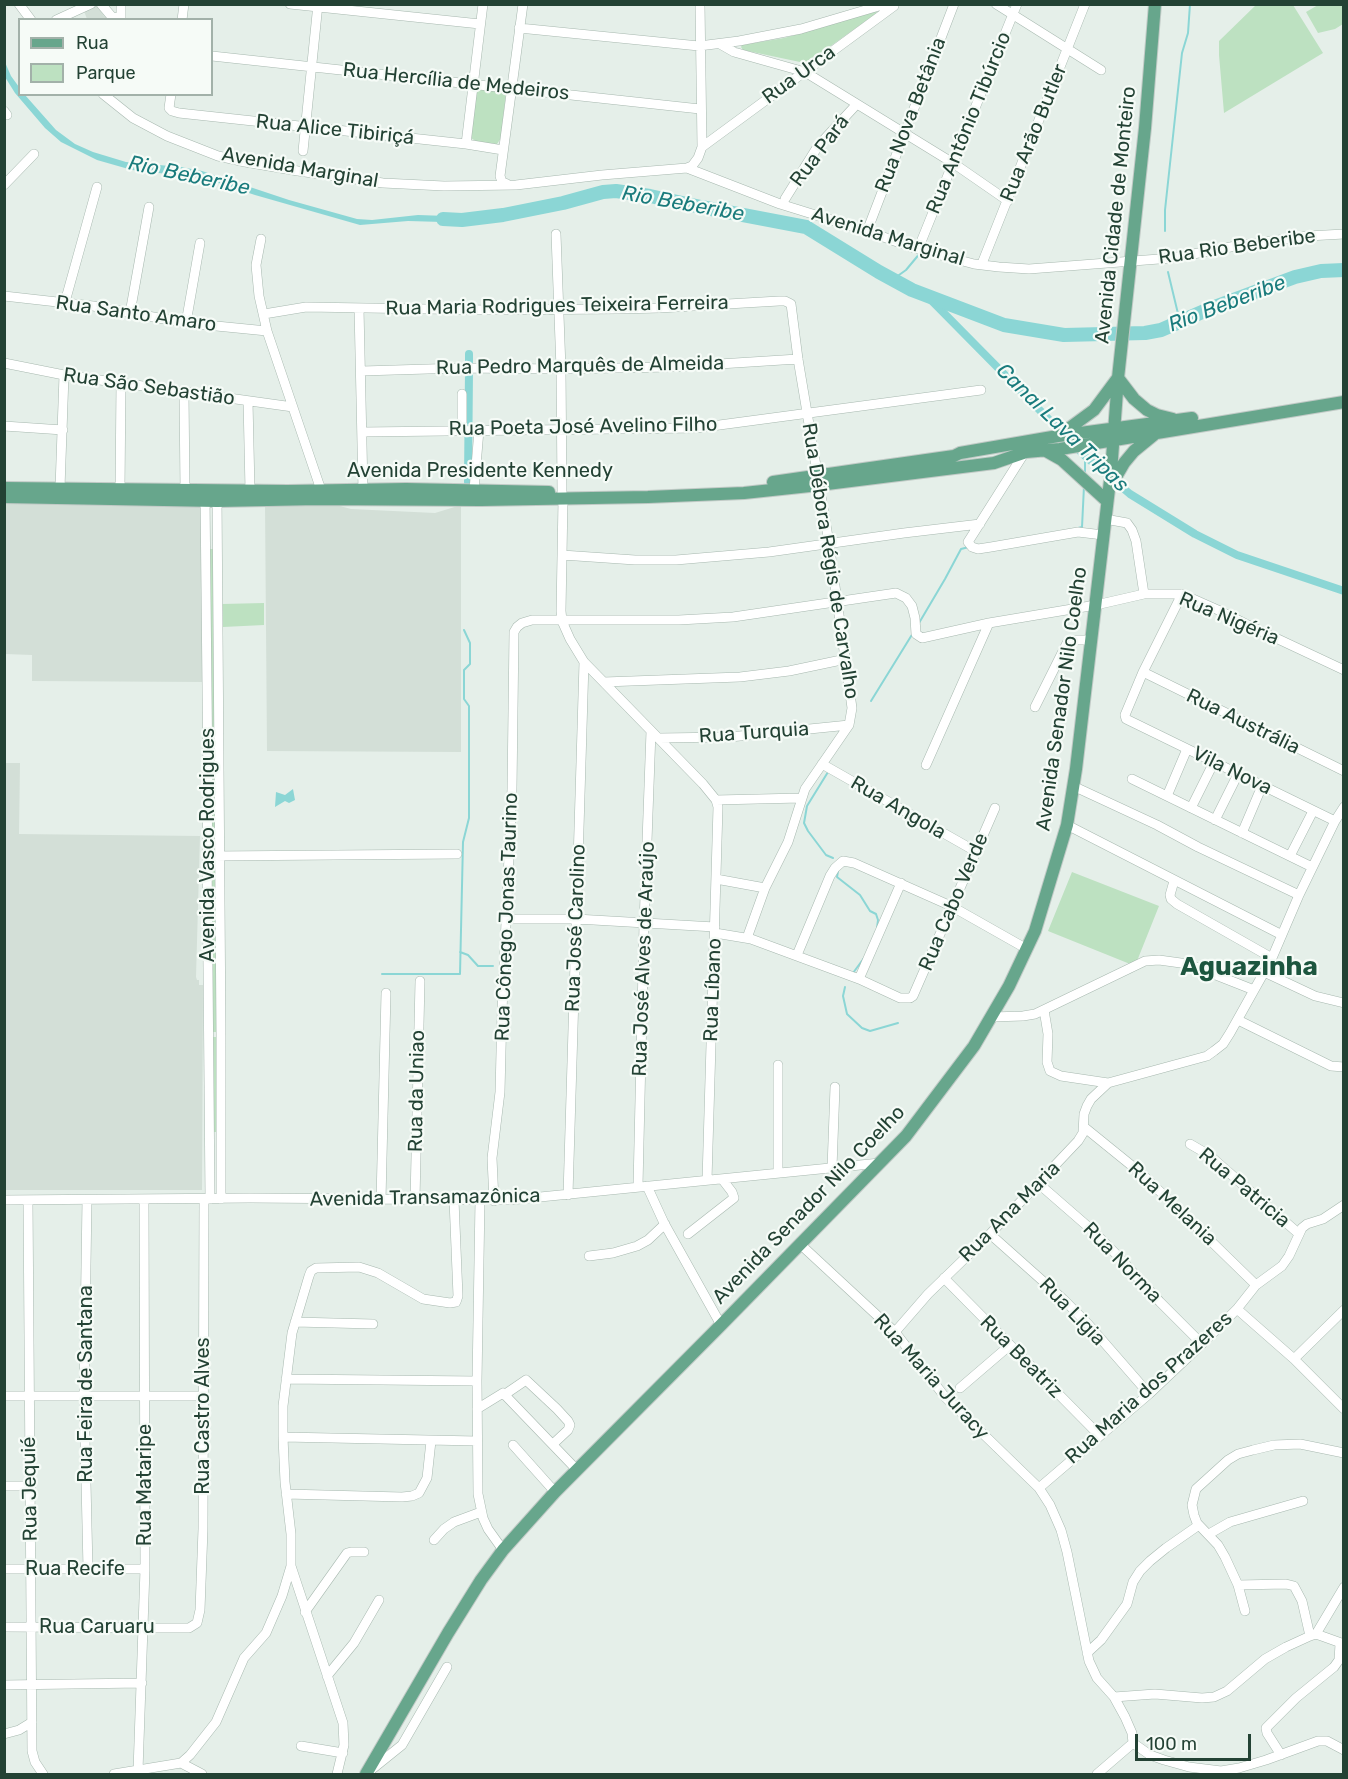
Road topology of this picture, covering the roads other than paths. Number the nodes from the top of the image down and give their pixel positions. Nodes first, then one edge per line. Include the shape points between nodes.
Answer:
1 (19, 4) edge
2 (91, 4) edge
3 (101, 4) edge
4 (290, 4) edge
5 (483, 4) edge
6 (523, 4) edge
7 (700, 4) edge
8 (954, 4) edge
9 (996, 4) edge
10 (1085, 4) edge
11 (1155, 4) edge
12 (895, 5) edge
13 (318, 6) edge
14 (1016, 13) edge
15 (30, 18) edge
16 (60, 18) edge
17 (116, 18) edge
18 (480, 24) junction
19 (519, 28) junction
20 (720, 44) junction
21 (699, 46) junction
22 (1068, 48) junction
23 (213, 56) edge
24 (311, 66) junction
25 (1101, 70) dead end
26 (804, 72) junction
27 (473, 83) junction
28 (512, 88) junction
29 (106, 96) edge
30 (171, 96) edge
31 (856, 105) junction
32 (700, 109) junction
33 (305, 127) junction
34 (905, 133) junction
35 (466, 144) junction
36 (702, 147) junction
37 (503, 150) junction
38 (303, 151) dead end
39 (34, 154) dead end
40 (955, 165) junction
41 (687, 168) junction
42 (507, 184) junction
43 (4, 185) edge
44 (97, 187) dead end
45 (785, 199) dead end
46 (1008, 201) junction
47 (149, 207) dead end
48 (869, 226) dead end
49 (556, 234) dead end
50 (1344, 234) edge
51 (261, 238) dead end
52 (921, 242) dead end
53 (200, 243) dead end
54 (1131, 260) junction
55 (983, 261) dead end
56 (4, 296) edge
57 (65, 302) junction
58 (791, 303) joint
59 (359, 308) junction
60 (560, 309) junction
61 (130, 313) junction
62 (186, 323) junction
63 (266, 323) junction
64 (798, 359) junction
65 (4, 363) edge
66 (561, 369) junction
67 (362, 371) junction
68 (64, 375) junction
69 (1118, 378) junction
70 (122, 383) junction
71 (981, 390) dead end
72 (184, 393) junction
73 (462, 394) dead end
74 (1344, 394) edge
75 (248, 401) junction
76 (1344, 402) edge
77 (293, 407) junction
78 (807, 414) junction
79 (1178, 421) junction
80 (4, 426) edge
81 (562, 429) junction
82 (63, 430) junction
83 (470, 430) junction
84 (1075, 431) junction
85 (362, 432) junction
86 (1157, 433) junction
87 (1114, 435) junction
88 (1023, 447) junction
89 (1042, 449) junction
90 (957, 462) junction
91 (1113, 474) junction
92 (819, 481) junction
93 (4, 488) edge
94 (60, 489) junction
95 (120, 490) junction
96 (185, 490) junction
97 (250, 490) junction
98 (321, 490) junction
99 (363, 490) junction
100 (474, 490) junction
101 (211, 496) junction
102 (563, 496) junction
103 (1107, 496) junction
104 (4, 497) edge
105 (1105, 519) junction
106 (980, 524) junction
107 (1103, 535) junction
108 (829, 543) junction
109 (205, 544) junction
110 (218, 544) junction
111 (561, 555) junction
112 (1144, 594) junction
113 (1182, 594) junction
114 (838, 602) junction
115 (1096, 605) junction
116 (561, 621) junction
117 (989, 623) junction
118 (1091, 640) junction
119 (846, 659) junction
120 (584, 662) junction
121 (1344, 670) edge
122 (1143, 672) junction
123 (604, 682) junction
124 (1035, 707) dead end
125 (849, 724) junction
126 (651, 731) junction
127 (659, 738) junction
128 (1188, 749) junction
129 (1214, 762) junction
130 (822, 764) junction
131 (926, 765) dead end
132 (1344, 771) edge
133 (1238, 774) junction
134 (1132, 779) dead end
135 (1073, 786) junction
136 (1262, 786) junction
137 (1167, 796) junction
138 (801, 798) junction
139 (716, 800) junction
140 (1344, 807) edge
141 (995, 808) dead end
142 (1191, 808) junction
143 (1312, 811) junction
144 (1215, 820) junction
145 (1335, 821) junction
146 (1066, 825) junction
147 (1242, 833) junction
148 (975, 851) junction
149 (457, 854) dead end
150 (207, 856) junction
151 (220, 856) junction
152 (1290, 856) junction
153 (1312, 867) junction
154 (716, 879) junction
155 (1174, 881) junction
156 (901, 883) junction
157 (765, 888) junction
158 (1299, 895) junction
159 (951, 906) junction
160 (507, 919) junction
161 (576, 919) junction
162 (644, 924) junction
163 (715, 930) junction
164 (1282, 935) junction
165 (747, 938) junction
166 (1027, 949) junction
167 (797, 955) junction
168 (1272, 958) junction
169 (1264, 972) junction
170 (859, 979) junction
171 (420, 981) dead end
172 (1254, 990) junction
173 (386, 993) dead end
174 (1344, 1003) edge
175 (1044, 1010) junction
176 (992, 1017) junction
177 (1238, 1020) junction
178 (778, 1065) dead end
179 (1344, 1067) edge
180 (1108, 1083) junction
181 (835, 1087) dead end
182 (1084, 1127) junction
183 (210, 1138) junction
184 (221, 1138) junction
185 (1190, 1144) dead end
186 (880, 1163) junction
187 (832, 1168) junction
188 (778, 1173) junction
189 (722, 1179) junction
190 (707, 1180) junction
191 (1039, 1184) junction
192 (642, 1186) junction
193 (568, 1195) junction
194 (207, 1199) junction
195 (221, 1199) junction
196 (4, 1200) edge
197 (28, 1200) junction
198 (87, 1200) junction
199 (144, 1200) junction
200 (381, 1200) junction
201 (415, 1200) junction
202 (454, 1200) junction
203 (480, 1200) junction
204 (494, 1201) junction
205 (1344, 1205) edge
206 (665, 1224) junction
207 (990, 1233) junction
208 (1298, 1233) junction
209 (688, 1234) dead end
210 (800, 1244) junction
211 (589, 1256) dead end
212 (944, 1278) junction
213 (1256, 1285) junction
214 (1237, 1309) junction
215 (1344, 1310) edge
216 (294, 1322) junction
217 (373, 1324) dead end
218 (721, 1325) junction
219 (895, 1332) junction
220 (1202, 1344) junction
221 (1009, 1346) junction
222 (1294, 1359) junction
223 (286, 1379) junction
224 (477, 1382) junction
225 (960, 1388) dead end
226 (1149, 1394) junction
227 (504, 1395) junction
228 (4, 1396) edge
229 (29, 1396) junction
230 (84, 1396) junction
231 (145, 1396) junction
232 (204, 1396) junction
233 (477, 1408) junction
234 (1344, 1409) edge
235 (1099, 1435) junction
236 (283, 1437) junction
237 (431, 1441) junction
238 (477, 1442) junction
239 (553, 1444) junction
240 (513, 1445) dead end
241 (1344, 1453) edge
242 (577, 1470) junction
243 (4, 1486) edge
244 (31, 1486) junction
245 (1039, 1488) junction
246 (555, 1492) junction
247 (286, 1494) junction
248 (1303, 1501) dead end
249 (481, 1512) junction
250 (1199, 1525) junction
251 (1209, 1534) junction
252 (434, 1540) dead end
253 (503, 1550) junction
254 (364, 1552) dead end
255 (291, 1566) junction
256 (4, 1569) edge
257 (31, 1569) junction
258 (88, 1569) junction
259 (146, 1569) junction
260 (1238, 1585) junction
261 (1344, 1587) edge
262 (379, 1600) dead end
263 (1245, 1611) dead end
264 (305, 1612) junction
265 (4, 1627) edge
266 (32, 1627) junction
267 (144, 1627) junction
268 (189, 1628) joint
269 (1313, 1635) junction
270 (1342, 1644) edge
271 (1087, 1653) junction
272 (447, 1667) dead end
273 (327, 1676) junction
274 (142, 1683) junction
275 (32, 1684) junction
276 (4, 1685) edge
277 (1114, 1697) junction
278 (32, 1722) junction
279 (4, 1734) edge
280 (1133, 1743) junction
281 (301, 1746) dead end
282 (1344, 1750) edge
283 (343, 1752) junction
284 (1281, 1755) junction
285 (181, 1763) junction
286 (144, 1771) edge
287 (43, 1774) edge
288 (114, 1774) edge
289 (202, 1774) edge
290 (337, 1774) edge
291 (367, 1774) edge
292 (1097, 1774) edge

1 - 15 street
2 - 16 street
3 - 17 street
4 - 13 street
5 - 18 street
6 - 19 street
7 - 21 street
8 - 34 street, Rua Nova Betânia
9 - 14 street
10 - 22 street, Rua Arão Butler
11 - 54 main road, Avenida Cidade de Monteiro
12 - 20 street
12 - 26 street, Rua Urca
13 - 18 street
13 - 24 street
14 - 22 street
14 - 40 street, Rua Antônio Tibúrcio
18 - 27 street
19 - 21 street
19 - 28 street
20 - 21 street
20 - 26 street, Rua Pará
21 - 32 street
22 - 25 street
22 - 46 street, Rua Arão Butler
23 - 24 street, Rua Hercília de Medeiros
24 - 27 street, Rua Hercília de Medeiros
24 - 33 street
26 - 31 street, Rua Pará
26 - 36 street, Rua Urca
27 - 28 street, Rua Hercília de Medeiros
27 - 35 street
28 - 32 street, Rua Hercília de Medeiros
28 - 37 street
29 - 42 street, Avenida Marginal via 133,118 167,136 245,162 383,183
30 - 33 street, Rua Alice Tibiriçá via 169,108 179,113
31 - 34 street, Rua Pará
31 - 45 street, Rua Pará via 818,146
32 - 36 street
33 - 35 street, Rua Alice Tibiriçá
33 - 38 street
34 - 40 street, Rua Pará
34 - 48 street, Rua Nova Betânia
35 - 37 street, Rua Alice Tibiriçá
36 - 41 street via 698,158
37 - 42 street via 500,176
39 - 43 street
40 - 46 street, Rua Pará
40 - 52 street, Rua Antônio Tibúrcio
41 - 42 street
41 - 54 street, Avenida Marginal via 780,204 974,264 1029,269
44 - 57 street
46 - 55 street, Rua Arão Butler
47 - 61 street
49 - 60 street
50 - 54 street, Rua Rio Beberibe via 1241,245 1173,258
51 - 63 street via 256,275
53 - 62 street
54 - 69 main road, Avenida Cidade de Monteiro
56 - 57 street, Rua Santo Amaro
57 - 61 street, Rua Santo Amaro
58 - 60 street, Rua Maria Rodrigues Teixeira Ferreira
58 - 64 street, Rua Débora Régis de Carvalho
59 - 60 street, Rua Maria Rodrigues Teixeira Ferreira
59 - 63 street, Rua Maria Rodrigues Teixeira Ferreira via 306,307
59 - 67 street
60 - 66 street
61 - 62 street, Rua Santo Amaro
62 - 63 street, Rua Santo Amaro
63 - 77 street
64 - 66 street, Rua Pedro Marquês de Almeida
64 - 78 street, Rua Débora Régis de Carvalho
65 - 68 street, Rua São Sebastião
66 - 67 street, Rua Pedro Marquês de Almeida
66 - 81 street
67 - 85 street
68 - 70 street, Rua São Sebastião
68 - 82 street
69 - 79 main road via 1147,410
69 - 84 main road
69 - 87 main road, Avenida Cidade de Monteiro
70 - 72 street, Rua São Sebastião
70 - 95 street
71 - 78 street, Rua Poeta José Avelino Filho
72 - 75 street, Rua São Sebastião
72 - 96 street
73 - 83 street
74 - 79 main road, Avenida Presidente Kennedy
75 - 77 street, Rua São Sebastião
75 - 97 street
76 - 86 main road, Avenida Presidente Kennedy
77 - 98 street
78 - 81 street, Rua Poeta José Avelino Filho via 697,428
78 - 92 street, Rua Débora Régis de Carvalho
79 - 87 main road, Avenida Presidente Kennedy
80 - 82 street
81 - 83 street, Rua Poeta José Avelino Filho
81 - 102 street
82 - 94 street
83 - 85 street, Rua Poeta José Avelino Filho
83 - 100 street
84 - 87 main road, Avenida Presidente Kennedy
84 - 88 main road, Avenida Presidente Kennedy
85 - 99 street
86 - 87 main road, Avenida Presidente Kennedy
86 - 91 main road
87 - 89 main road, Avenida Presidente Kennedy via 1087,444
87 - 91 main road, Avenida Senador Nilo Coelho
88 - 89 main road, Avenida Presidente Kennedy
88 - 90 main road, Avenida Presidente Kennedy
88 - 106 street
89 - 103 main road
90 - 92 main road, Avenida Presidente Kennedy
90 - 92 main road, Avenida Presidente Kennedy via 884,478
91 - 103 main road, Avenida Senador Nilo Coelho
92 - 102 main road, Avenida Presidente Kennedy via 724,494
92 - 108 street, Rua Débora Régis de Carvalho
93 - 94 main road, Avenida Presidente Kennedy
94 - 95 main road, Avenida Presidente Kennedy
95 - 96 main road, Avenida Presidente Kennedy
96 - 101 main road, Avenida Presidente Kennedy
97 - 98 main road, Avenida Presidente Kennedy
97 - 101 main road, Avenida Presidente Kennedy
98 - 99 main road, Avenida Presidente Kennedy
99 - 100 main road, Avenida Presidente Kennedy
100 - 102 main road, Avenida Presidente Kennedy
101 - 102 main road, Avenida Presidente Kennedy
101 - 104 main road, Avenida Presidente Kennedy
101 - 109 street, Avenida Vasco Rodrigues
101 - 110 street, Avenida Vasco Rodrigues
102 - 111 street
103 - 105 main road, Avenida Senador Nilo Coelho
105 - 107 main road, Avenida Senador Nilo Coelho
105 - 112 street via 1127,523 1132,530
106 - 107 street via 970,545 991,547 1078,532
106 - 108 street
107 - 115 main road, Avenida Senador Nilo Coelho
108 - 111 street via 667,561
108 - 114 street, Rua Débora Régis de Carvalho
109 - 110 street
109 - 150 street, Avenida Vasco Rodrigues
110 - 151 street, Avenida Vasco Rodrigues
111 - 116 street
112 - 113 street, Rua Nigéria
112 - 115 street, Rua Nigéria
113 - 121 street, Rua Nigéria
113 - 122 street
114 - 116 street via 733,618
114 - 117 street, Rua Nigéria via 902,595 915,618 916,634 922,638
114 - 119 street, Rua Débora Régis de Carvalho
115 - 117 street, Rua Nigéria
115 - 118 main road, Avenida Senador Nilo Coelho
116 - 120 street
116 - 160 street, Rua Cônego Jonas Taurino via 532,620 522,623 514,632
117 - 131 street
118 - 124 street via 1067,643
118 - 135 main road, Avenida Senador Nilo Coelho
119 - 123 street via 740,677
119 - 125 street, Rua Débora Régis de Carvalho via 852,708
120 - 123 street
120 - 161 street, Rua José Carolino
122 - 128 street, Vila Nova via 1126,719
122 - 132 street, Rua Austrália
123 - 126 street
125 - 127 street, Rua Turquia via 739,736
125 - 130 street, Rua Débora Régis de Carvalho
126 - 127 street
126 - 162 street, Rua José Alves de Araújo
127 - 139 street
128 - 129 street, Vila Nova
128 - 137 street
129 - 133 street, Vila Nova
129 - 142 street
130 - 138 street, Rua Débora Régis de Carvalho
130 - 148 street, Rua Angola
133 - 136 street, Vila Nova
133 - 144 street
134 - 137 street
135 - 146 main road, Avenida Senador Nilo Coelho
135 - 158 street
136 - 143 street, Vila Nova
136 - 147 street
137 - 142 street
138 - 139 street
138 - 157 street, Rua Débora Régis de Carvalho via 788,842
139 - 154 street, Rua Líbano
140 - 145 street
141 - 148 street, Rua Cabo Verde
142 - 144 street
143 - 145 street, Vila Nova
143 - 152 street
144 - 147 street
145 - 153 street
146 - 155 street
146 - 166 main road, Avenida Senador Nilo Coelho
147 - 152 street
148 - 159 street, Rua Cabo Verde
149 - 151 street
150 - 151 street
150 - 183 street, Avenida Vasco Rodrigues
151 - 184 street, Avenida Vasco Rodrigues
152 - 153 street
153 - 158 street
154 - 157 street
154 - 163 street, Rua Líbano
155 - 164 street
155 - 168 street via 1170,895 1177,904
156 - 159 street
156 - 167 street via 854,863 840,862 830,876
156 - 170 street
157 - 165 street, Rua Débora Régis de Carvalho
158 - 164 street
159 - 166 street
159 - 170 street, Rua Cabo Verde via 913,996 900,998
160 - 161 street
160 - 204 street, Rua Cônego Jonas Taurino via 500,1092 492,1158
161 - 162 street
161 - 193 street, Rua José Carolino
162 - 163 street
162 - 192 street, Rua José Alves de Araújo
163 - 165 street
163 - 190 street, Rua Líbano
164 - 168 street
165 - 167 street
166 - 176 main road, Avenida Senador Nilo Coelho
167 - 170 street
168 - 169 street
169 - 172 street
169 - 174 street via 1315,996
171 - 201 street, Rua da Uniao
172 - 175 street via 1188,964 1145,961
172 - 177 street
173 - 200 street
175 - 176 street via 1023,1016
175 - 180 street via 1050,1071
176 - 186 main road, Avenida Senador Nilo Coelho via 954,1074
177 - 179 street via 1331,1065
177 - 180 street via 1223,1044 1207,1056
178 - 188 street
180 - 182 street, Rua Ana Maria via 1087,1106
181 - 187 street
182 - 191 street, Rua Ana Maria via 1078,1141
182 - 213 street, Rua Melania via 1142,1174
183 - 184 street
183 - 194 street, Avenida Vasco Rodrigues
184 - 195 street, Avenida Vasco Rodrigues
185 - 208 street, Rua Patricia via 1209,1155
186 - 187 street, Avenida Transamazônica
186 - 210 main road, Avenida Senador Nilo Coelho
187 - 188 street, Avenida Transamazônica
188 - 189 street, Avenida Transamazônica
189 - 190 street, Avenida Transamazônica
189 - 209 street via 734,1198
190 - 192 street, Avenida Transamazônica
191 - 207 street, Rua Ana Maria
191 - 220 street, Rua Norma via 1093,1231
192 - 193 street, Avenida Transamazônica
192 - 206 street, Rua José Alves de Araújo
193 - 204 street, Avenida Transamazônica
194 - 195 street, Avenida Transamazônica
194 - 199 street, Avenida Transamazônica
194 - 232 street, Rua Castro Alves
195 - 200 street, Avenida Transamazônica
196 - 197 street, Avenida Transamazônica
197 - 198 street, Avenida Transamazônica
197 - 229 street, Rua Jequié
198 - 199 street, Avenida Transamazônica
198 - 230 street, Rua Feira de Santana
199 - 231 street, Rua Mataripe
200 - 201 street, Avenida Transamazônica
201 - 202 street, Avenida Transamazônica
202 - 203 street, Avenida Transamazônica
202 - 216 street via 456,1302 418,1297 389,1279 358,1267 316,1268 311,1271
203 - 204 street, Avenida Transamazônica
203 - 224 street
205 - 208 street via 1307,1224
206 - 211 street via 637,1246
206 - 218 street, Rua José Alves de Araújo
207 - 212 street, Rua Ana Maria
207 - 226 street, Rua Ligia via 1088,1324
208 - 213 street, Rua Maria dos Prazeres via 1286,1261
210 - 218 main road, Avenida Senador Nilo Coelho
210 - 219 street, Rua Maria Juracy
212 - 219 street, Rua Ana Maria
212 - 221 street, Rua Beatriz
213 - 214 street, Rua Maria dos Prazeres
214 - 220 street, Rua Maria dos Prazeres
214 - 222 street
215 - 222 street
216 - 217 street
216 - 223 street
218 - 242 main road, Avenida Senador Nilo Coelho
219 - 245 street, Rua Maria Juracy via 945,1397
220 - 226 street, Rua Maria dos Prazeres
221 - 225 street
221 - 235 street, Rua Beatriz
222 - 234 street
223 - 224 street
223 - 236 street
224 - 233 street
226 - 235 street, Rua Maria dos Prazeres
227 - 233 street
227 - 239 street
227 - 239 street via 526,1380 557,1409 570,1425
228 - 229 street
229 - 230 street
229 - 244 street, Rua Jequié
230 - 231 street
230 - 258 street, Rua Feira de Santana
231 - 232 street
231 - 259 street, Rua Mataripe
232 - 268 street, Rua Castro Alves via 200,1610 197,1623
233 - 238 street
235 - 245 street, Rua Maria dos Prazeres
236 - 237 street
236 - 247 street
237 - 238 street
237 - 247 street via 427,1478 419,1493 412,1496
238 - 249 street
239 - 242 street
240 - 246 street
241 - 250 street via 1290,1444 1238,1454 1196,1489 1192,1505
242 - 246 main road, Avenida Senador Nilo Coelho
243 - 244 street
244 - 257 street, Rua Jequié
245 - 271 street, Rua Maria Juracy via 1061,1530
246 - 253 main road, Avenida Senador Nilo Coelho
247 - 255 street
248 - 251 street via 1230,1522
249 - 252 street via 454,1522
249 - 253 street
250 - 251 street
250 - 271 street via 1140,1571 1127,1604
251 - 260 street
253 - 291 main road, Avenida Senador Nilo Coelho via 467,1600
254 - 264 street via 347,1553
255 - 264 street
255 - 285 street via 272,1620 260,1642 244,1658 216,1722
256 - 257 street, Rua Recife
257 - 258 street, Rua Recife
257 - 266 street, Rua Jequié
258 - 259 street, Rua Recife
259 - 267 street, Rua Mataripe
260 - 263 street
260 - 269 street via 1294,1587
261 - 269 street
262 - 273 street via 354,1643
264 - 273 street
265 - 266 street, Rua Caruaru
266 - 267 street, Rua Caruaru
266 - 275 street, Rua Jequié
267 - 268 street, Rua Caruaru
267 - 274 street, Rua Mataripe
269 - 270 street
269 - 277 street via 1265,1659 1219,1695
270 - 284 street via 1334,1667 1266,1728
271 - 277 street, Rua Maria Juracy via 1092,1670
272 - 291 street via 402,1745
273 - 283 street via 343,1724
274 - 275 street
274 - 286 street, Rua Mataripe
275 - 276 street
275 - 278 street, Rua Jequié
277 - 280 street, Rua Maria Juracy
278 - 279 street
278 - 287 street, Rua Jequié via 33,1757
280 - 284 street via 1164,1760 1214,1771
280 - 292 street
281 - 283 street
282 - 284 street via 1318,1741
283 - 290 street
285 - 286 street
285 - 289 street
286 - 288 street

